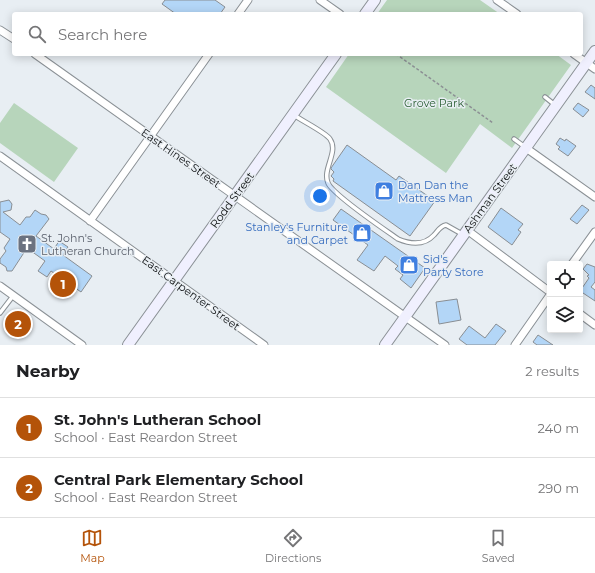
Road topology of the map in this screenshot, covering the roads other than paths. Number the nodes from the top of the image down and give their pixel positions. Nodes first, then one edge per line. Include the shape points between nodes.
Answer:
1 (248, 0) edge
2 (320, 0) edge
3 (375, 0) edge
4 (500, 1) edge
5 (239, 12) edge
6 (337, 12) edge
7 (366, 12) edge
8 (514, 12) edge
9 (0, 30) edge
10 (12, 39) edge
11 (595, 51) edge
12 (37, 56) edge
13 (208, 56) edge
14 (335, 56) edge
15 (577, 56) edge
16 (591, 66) edge
17 (545, 97) dead end
18 (556, 106) junction
19 (293, 114) junction
20 (151, 136) junction
21 (514, 139) dead end
22 (526, 148) junction
23 (0, 156) edge
24 (235, 196) junction
25 (595, 197) edge
26 (90, 221) junction
27 (465, 232) junction
28 (595, 232) edge
29 (574, 261) edge
30 (174, 281) junction
31 (0, 286) edge
32 (547, 290) edge
33 (13, 296) junction
34 (549, 297) edge
35 (0, 313) edge
36 (583, 316) edge
37 (405, 317) junction
38 (595, 325) edge
39 (82, 345) edge
40 (128, 345) edge
41 (264, 345) edge
42 (385, 345) edge
43 (445, 345) edge
44 (514, 345) edge

1 - 5 street
2 - 6 street
3 - 7 street
4 - 8 street
9 - 10 street
11 - 16 street, Ashman Street
12 - 20 street, East Hines Street
13 - 20 street
14 - 19 street, Rodd Street
15 - 16 street
16 - 18 street, Ashman Street
17 - 18 lane
18 - 22 street, Ashman Street
19 - 24 street, Rodd Street
19 - 27 lane via 330,138 333,147 327,165 327,182 331,188 398,239 407,243 424,242 446,225
20 - 24 street, East Hines Street
20 - 26 street
21 - 22 lane
22 - 25 street
22 - 27 street, Ashman Street
23 - 26 street, East Carpenter Street
24 - 30 street, Rodd Street
24 - 37 street, East Hines Street
26 - 30 street, East Carpenter Street
27 - 32 street
27 - 37 street, Ashman Street
28 - 29 street
30 - 40 street, Rodd Street
30 - 41 street, East Carpenter Street
31 - 33 street
33 - 35 lane
33 - 39 street
34 - 44 street
36 - 38 street
37 - 42 street, Ashman Street
37 - 43 street, East Hines Street

